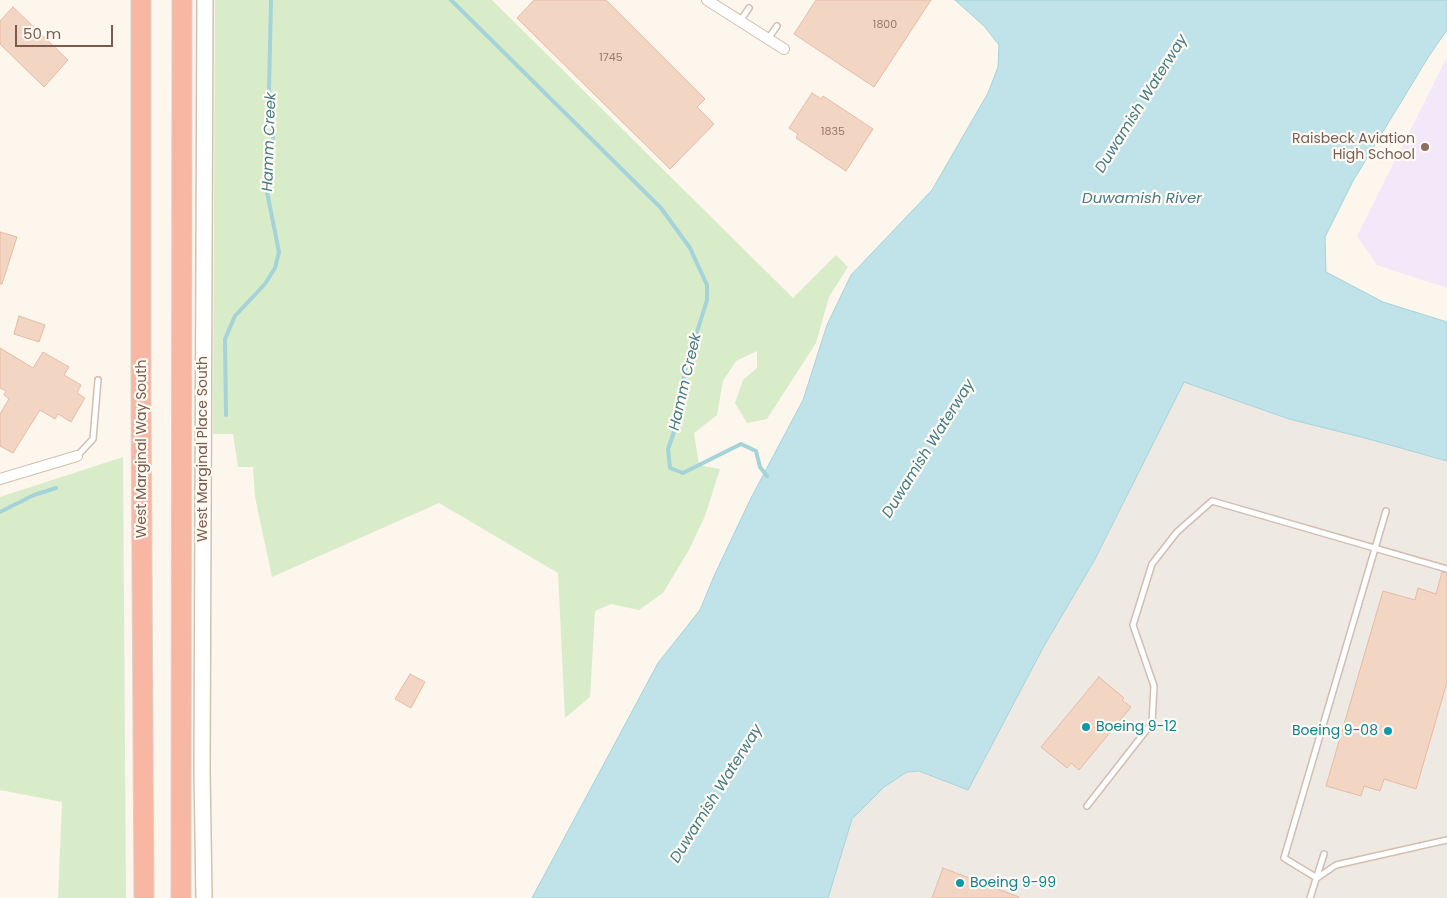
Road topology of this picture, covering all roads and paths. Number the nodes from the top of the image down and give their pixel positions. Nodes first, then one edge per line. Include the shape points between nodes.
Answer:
1 (141, 0) edge
2 (182, 0) edge
3 (205, 0) edge
4 (713, 2) edge
5 (749, 8) dead end
6 (740, 21) junction
7 (777, 26) dead end
8 (768, 39) junction
9 (784, 49) dead end
10 (98, 380) dead end
11 (77, 456) joint
12 (0, 479) edge
13 (1386, 511) dead end
14 (1375, 548) junction
15 (1447, 569) edge
16 (1086, 806) dead end
17 (1447, 840) edge
18 (1324, 854) dead end
19 (1317, 878) junction
20 (144, 898) edge
21 (181, 898) edge
22 (204, 898) edge
23 (1310, 898) edge

1 - 20 highway, West Marginal Way South
2 - 21 highway
3 - 22 street, West Marginal Place South
4 - 6 street
5 - 6 lane
6 - 8 street
7 - 8 lane
8 - 9 street
10 - 11 lane via 93,439
11 - 12 street
13 - 14 lane
14 - 15 lane
14 - 16 lane via 1212,501 1177,532 1152,564 1133,625 1154,686 1152,724
14 - 19 lane via 1284,858
17 - 19 lane via 1336,865
18 - 19 lane
19 - 23 lane

